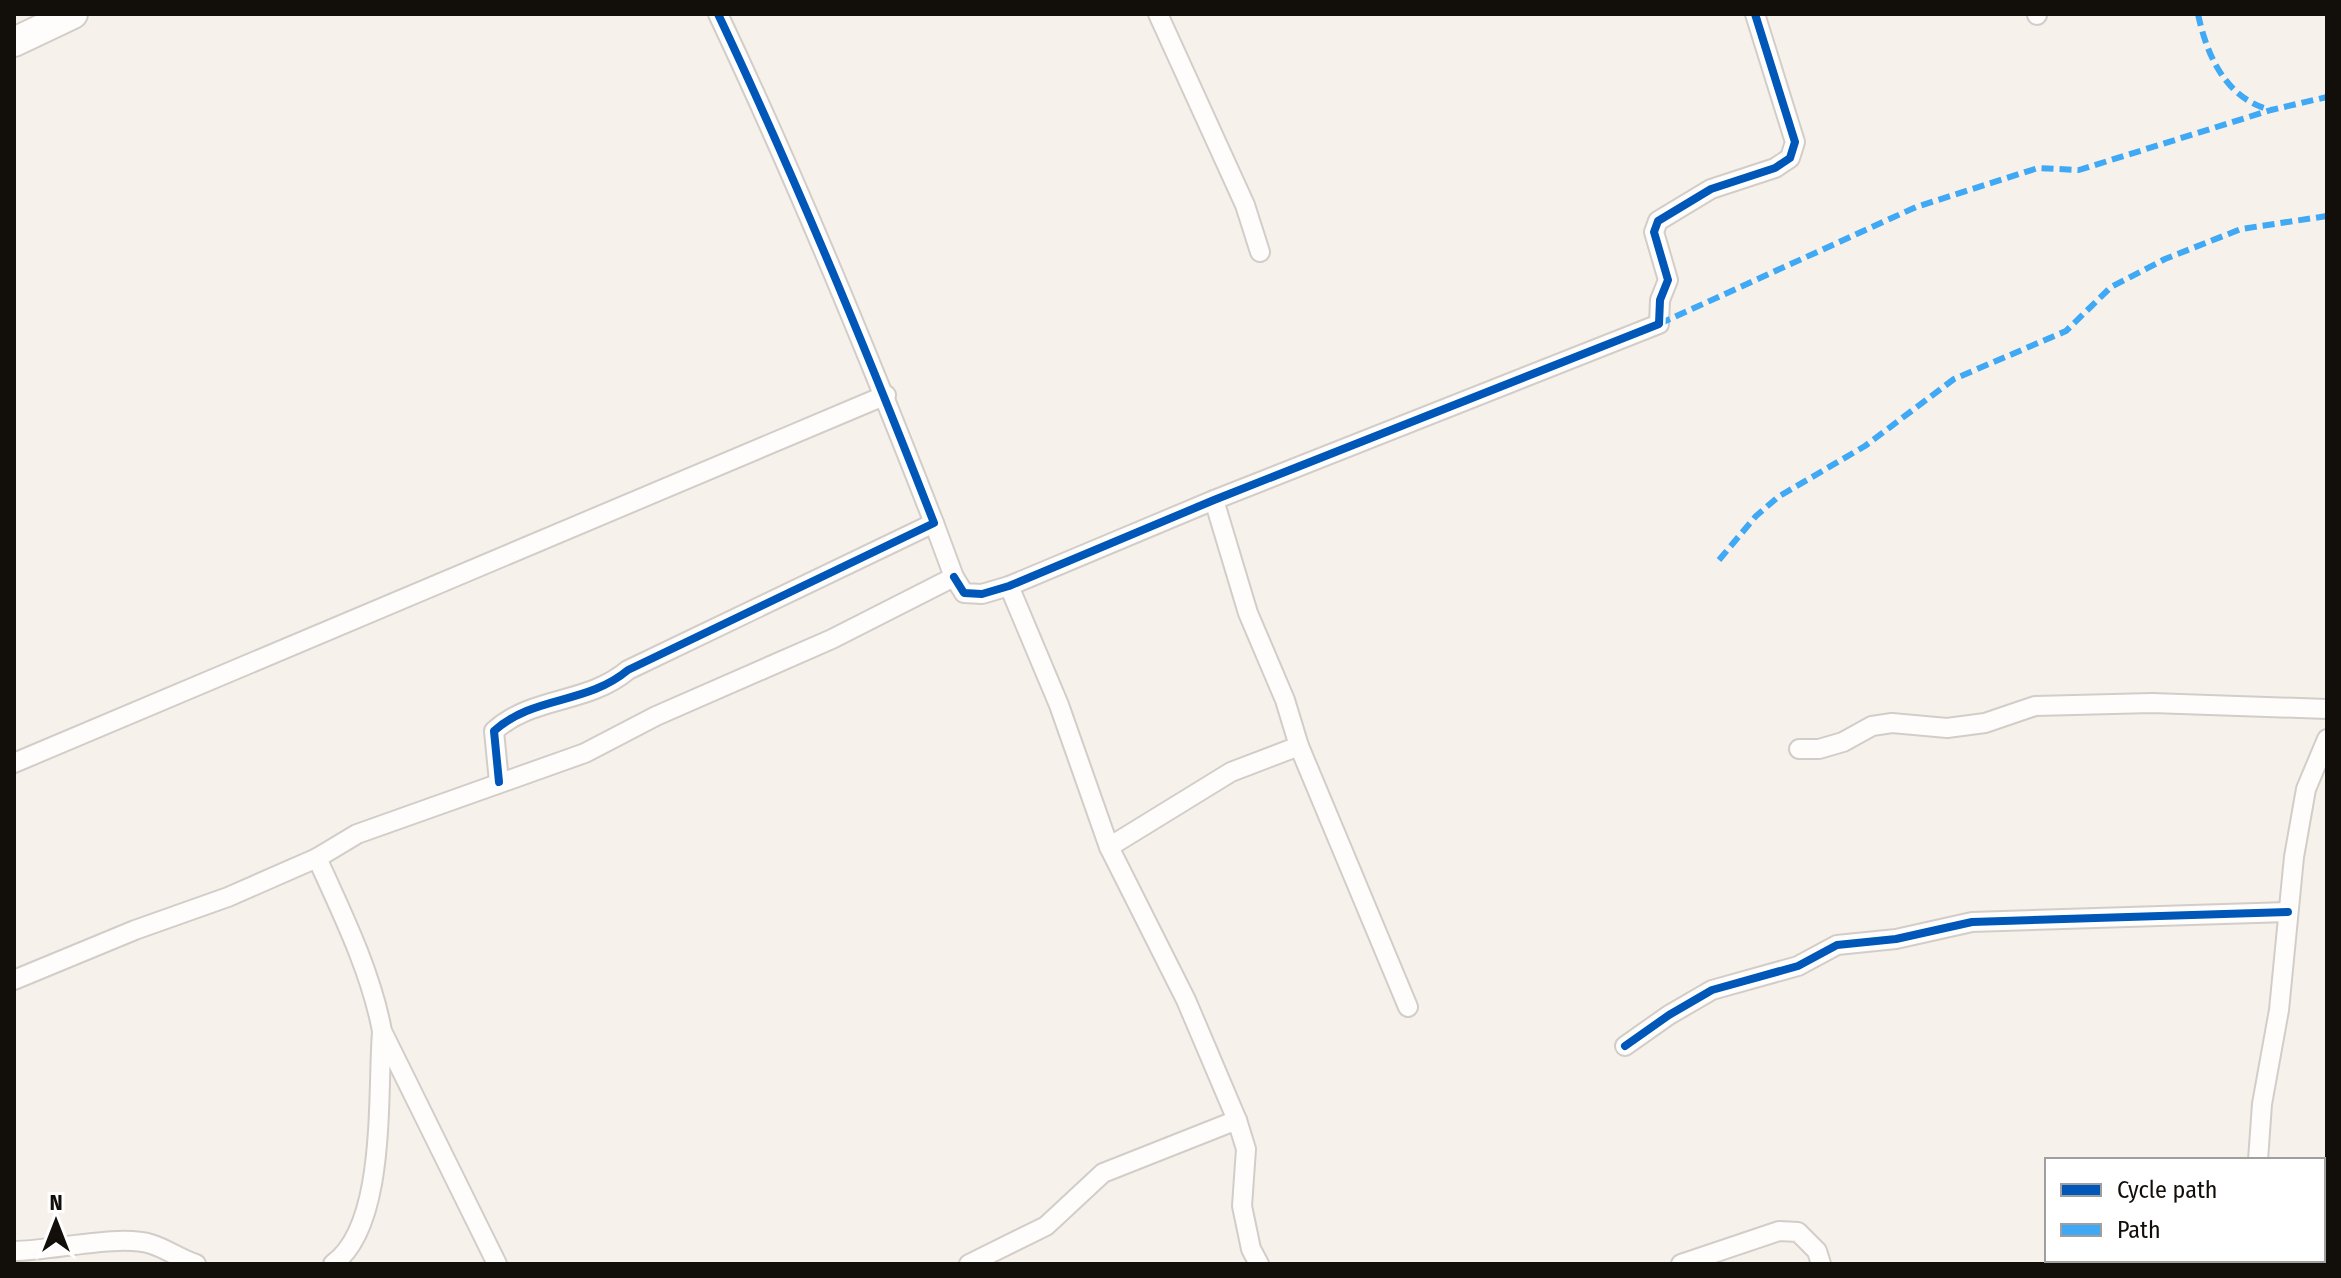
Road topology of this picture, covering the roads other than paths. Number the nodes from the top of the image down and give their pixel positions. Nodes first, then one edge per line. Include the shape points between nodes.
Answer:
1 (73, 14) edge
2 (718, 14) edge
3 (1158, 14) edge
4 (1755, 14) edge
5 (14, 42) edge
6 (1260, 252) dead end
7 (886, 395) junction
8 (1214, 500) junction
9 (934, 523) junction
10 (954, 577) junction
11 (1009, 586) junction
12 (2327, 709) edge
13 (2327, 739) edge
14 (1299, 746) junction
15 (1799, 749) dead end
16 (14, 763) edge
17 (499, 782) junction
18 (1109, 847) junction
19 (317, 858) junction
20 (2288, 912) junction
21 (14, 980) edge
22 (1408, 1007) dead end
23 (382, 1031) junction
24 (1625, 1046) dead end
25 (1237, 1120) junction
26 (2258, 1158) edge
27 (25, 1255) edge
28 (2272, 1262) edge
29 (196, 1264) edge
30 (333, 1264) edge
31 (497, 1264) edge
32 (969, 1264) edge
33 (1259, 1264) edge
34 (1681, 1264) edge
35 (1821, 1264) edge
36 (2308, 1264) edge

1 - 5 highway
2 - 7 street via 784,152
3 - 6 street via 1245,205
4 - 8 street via 1794,150 1775,168 1711,189 1658,221 1654,232 1668,280 1659,324
7 - 9 street
7 - 16 street
8 - 11 street
8 - 14 street via 1248,613
9 - 10 street
9 - 17 street via 628,670 601,690 509,717 494,731
10 - 11 street via 964,593 973,595
10 - 17 street via 585,753
11 - 18 street via 1059,705
12 - 15 street via 2152,703 2035,706 1985,723 1947,728 1872,726 1843,742
13 - 20 street via 2306,789
14 - 18 street via 1231,772
14 - 22 street
17 - 19 street via 357,834
18 - 25 street via 1186,1000
19 - 21 street
19 - 23 street via 351,936
20 - 24 street via 1972,922 1837,945 1798,966 1712,990
20 - 26 street
23 - 30 street via 379,1123 367,1217 344,1256
23 - 31 street
25 - 32 street via 1103,1173 1046,1226
25 - 33 street via 1246,1149 1242,1206
27 - 29 street via 128,1242 151,1244
28 - 36 street
34 - 35 street via 1779,1231 1798,1232 1817,1251

